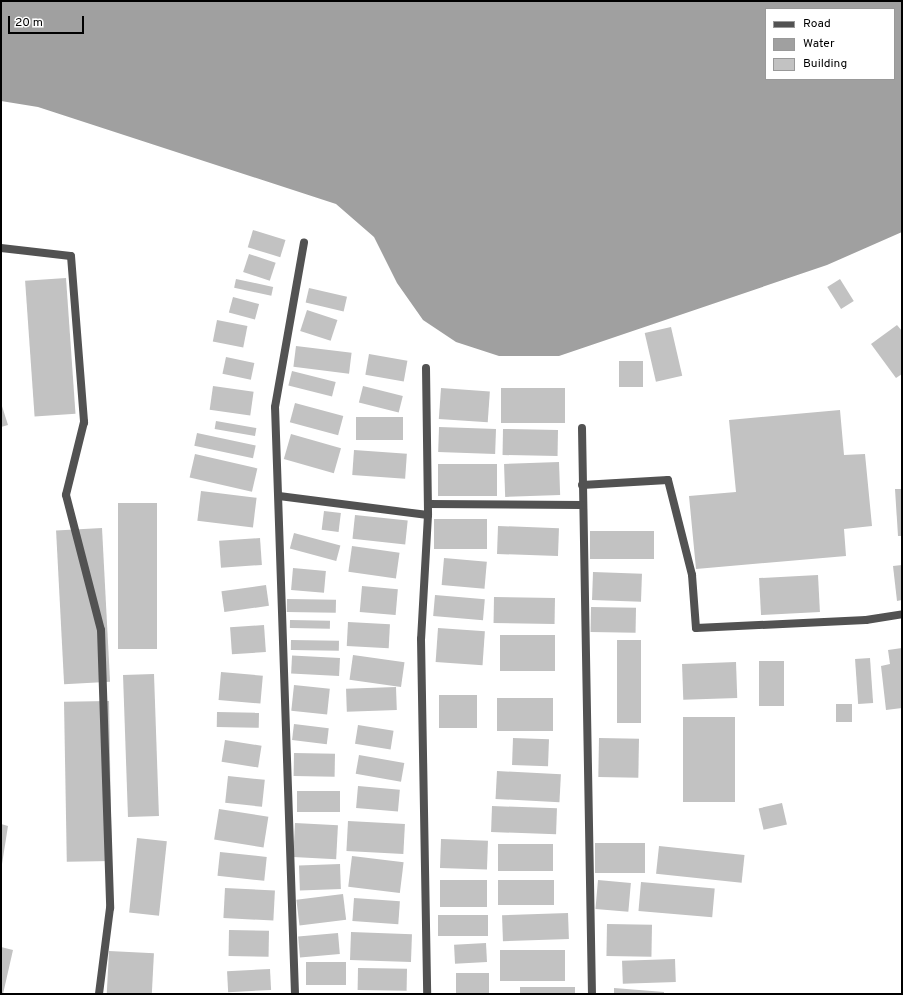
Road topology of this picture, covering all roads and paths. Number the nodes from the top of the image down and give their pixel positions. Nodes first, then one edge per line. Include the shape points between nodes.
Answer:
1 (304, 243) dead end
2 (1, 248) edge
3 (426, 368) dead end
4 (582, 428) dead end
5 (582, 485) junction
6 (278, 496) junction
7 (428, 504) junction
8 (582, 505) junction
9 (428, 515) junction
10 (902, 614) edge
11 (99, 994) edge
12 (295, 994) edge
13 (427, 994) edge
14 (592, 994) edge

1 - 6 street via 275,407
2 - 11 street via 71,256 84,422 66,495 101,630 110,908
3 - 7 street
4 - 5 street
5 - 8 street
5 - 10 street via 668,480 692,575 696,628 866,620
6 - 9 street
6 - 12 street via 281,650
7 - 8 street
7 - 9 street
8 - 14 street
9 - 13 street via 421,638

